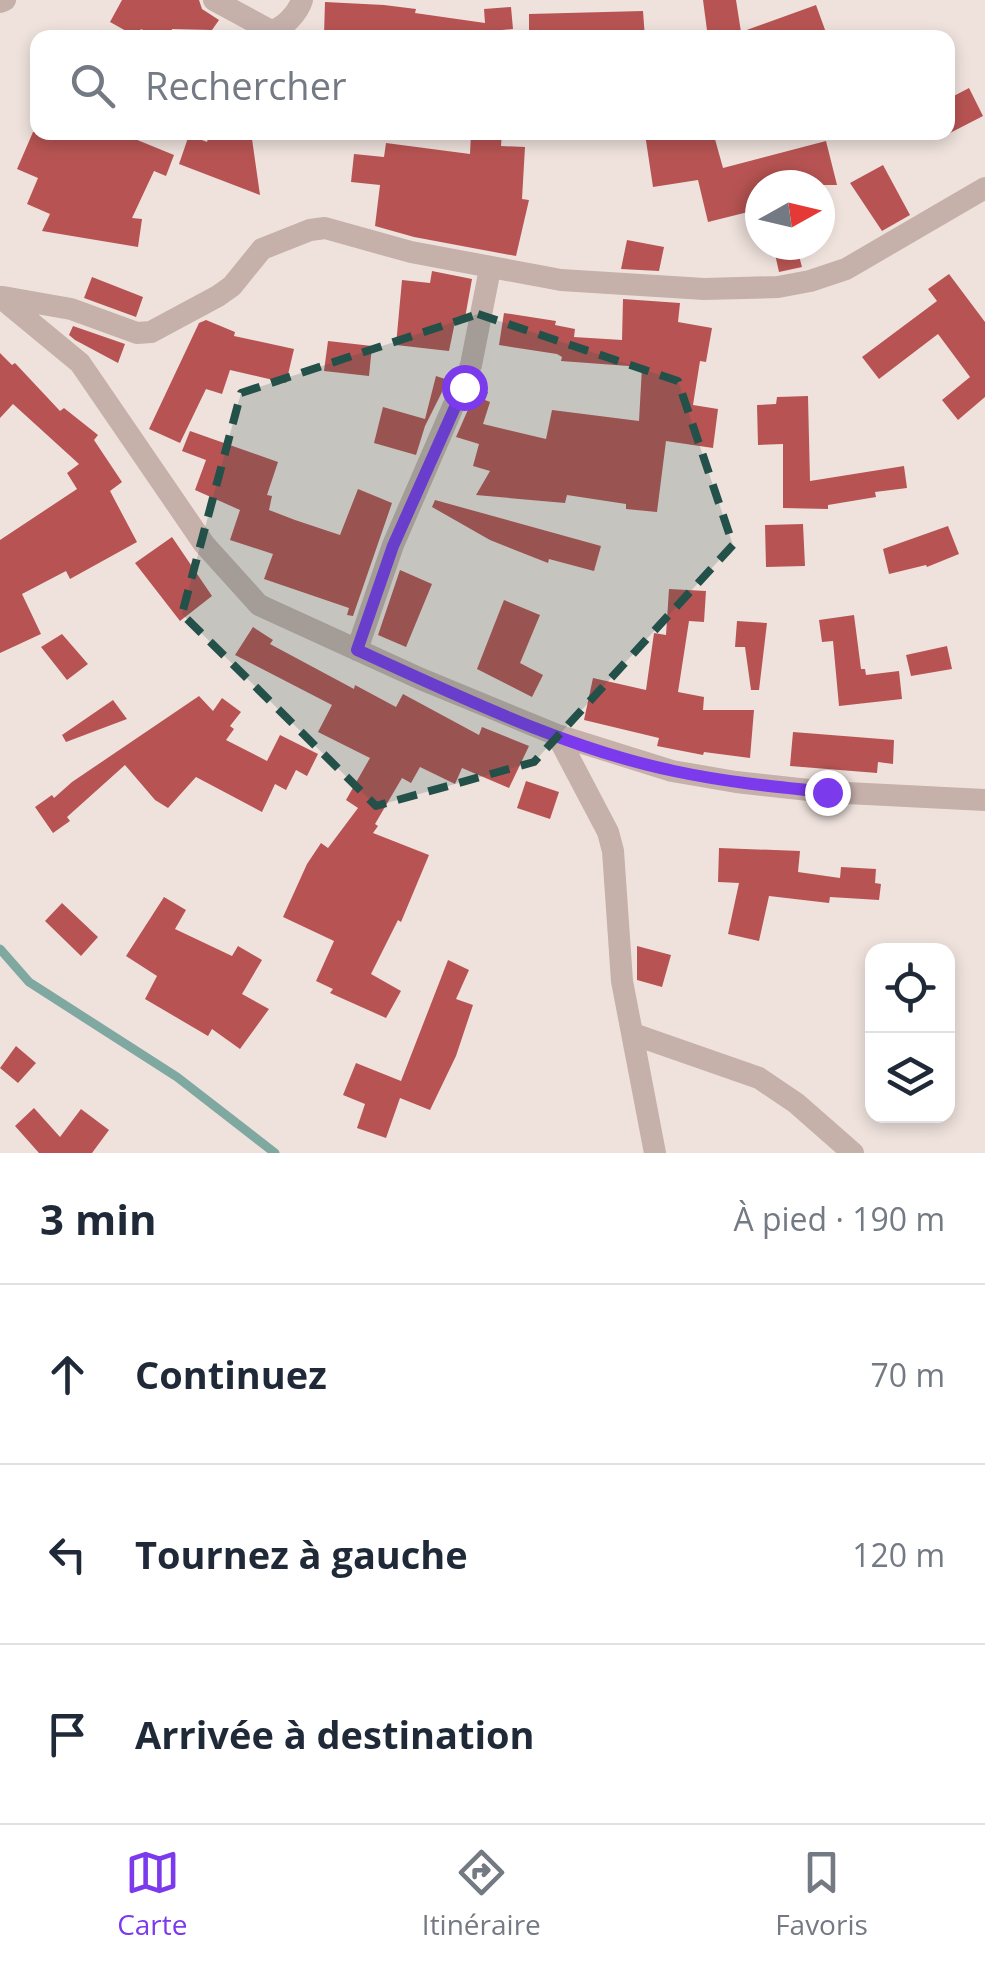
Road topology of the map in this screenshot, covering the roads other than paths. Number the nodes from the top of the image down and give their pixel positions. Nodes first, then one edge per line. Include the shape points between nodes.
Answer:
1 (214, 0) edge
2 (302, 0) edge
3 (269, 30) edge
4 (278, 30) edge
5 (985, 188) edge
6 (490, 269) junction
7 (0, 297) edge
8 (357, 650) junction
9 (557, 735) junction
10 (978, 797) edge
11 (633, 1034) junction
12 (655, 1153) edge
13 (853, 1153) edge

1 - 3 street
2 - 4 street
5 - 6 street via 846,269 778,287 704,289
6 - 7 street via 325,228 262,249 232,286 151,332 137,334 71,309
6 - 8 street via 471,365 393,546
7 - 8 street via 80,363 204,544 259,605
8 - 9 street
9 - 10 street via 672,771 736,782
9 - 11 street via 613,851 622,980
11 - 12 street
11 - 13 street via 758,1078

